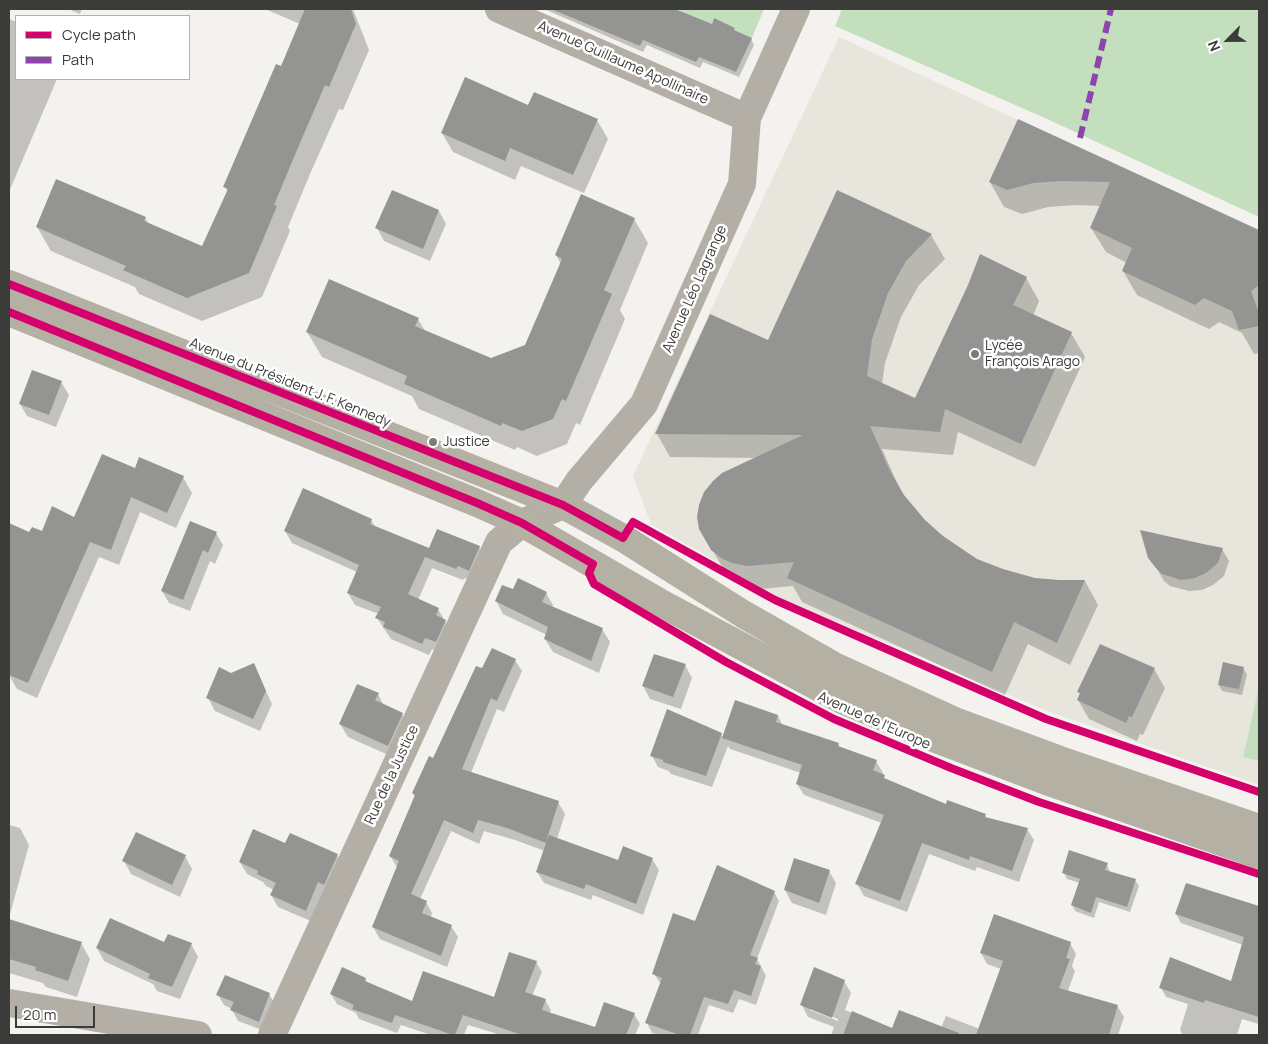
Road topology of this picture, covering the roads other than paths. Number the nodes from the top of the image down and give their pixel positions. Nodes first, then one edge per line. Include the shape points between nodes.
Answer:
1 (499, 9) edge
2 (796, 9) edge
3 (746, 118) junction
4 (9, 284) edge
5 (9, 312) edge
6 (563, 505) junction
7 (522, 523) junction
8 (1259, 828) edge
9 (1259, 855) edge
10 (9, 1003) edge
11 (198, 1035) edge
12 (272, 1035) edge

1 - 3 street, Avenue Guillaume Apollinaire
2 - 3 street, Avenue Léo Lagrange
3 - 6 street, Avenue Léo Lagrange via 742,184 644,404 579,481
4 - 6 main road, Avenue du Président J. F. Kennedy
5 - 7 main road
6 - 7 street
6 - 8 main road via 834,666 957,722
7 - 9 main road, Avenue de l'Europe via 659,602 842,700 1046,782
7 - 12 street, Rue de la Justice via 499,542
10 - 11 street

